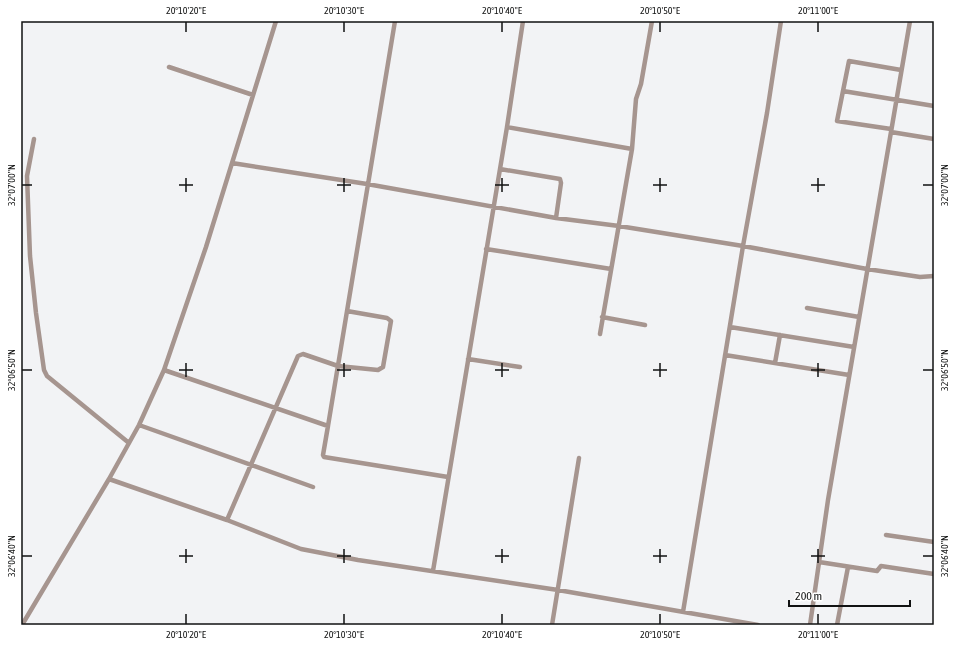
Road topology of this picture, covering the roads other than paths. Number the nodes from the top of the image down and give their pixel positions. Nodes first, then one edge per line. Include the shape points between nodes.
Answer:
1 (276, 21) edge
2 (395, 21) edge
3 (523, 21) edge
4 (652, 21) edge
5 (782, 21) edge
6 (910, 21) edge
7 (169, 67) dead end
8 (901, 70) junction
9 (843, 91) junction
10 (253, 95) junction
11 (896, 99) junction
12 (934, 106) edge
13 (507, 127) junction
14 (891, 130) junction
15 (34, 139) dead end
16 (934, 139) edge
17 (632, 149) junction
18 (232, 163) junction
19 (500, 169) junction
20 (367, 184) junction
21 (493, 207) junction
22 (556, 218) junction
23 (619, 226) junction
24 (743, 246) junction
25 (486, 249) junction
26 (867, 269) junction
27 (611, 270) junction
28 (934, 276) edge
29 (807, 308) dead end
30 (347, 311) junction
31 (602, 317) junction
32 (859, 317) junction
33 (645, 325) dead end
34 (730, 327) junction
35 (600, 334) dead end
36 (780, 335) junction
37 (854, 347) junction
38 (725, 355) junction
39 (468, 360) junction
40 (775, 363) junction
41 (338, 366) junction
42 (520, 367) dead end
43 (164, 370) junction
44 (849, 375) junction
45 (275, 409) junction
46 (140, 425) junction
47 (328, 426) junction
48 (129, 443) junction
49 (579, 458) dead end
50 (251, 465) junction
51 (448, 477) junction
52 (109, 479) junction
53 (313, 487) dead end
54 (227, 520) junction
55 (886, 535) dead end
56 (934, 542) edge
57 (819, 562) junction
58 (848, 567) junction
59 (433, 571) junction
60 (934, 574) edge
61 (558, 590) junction
62 (683, 612) junction
63 (21, 613) edge
64 (27, 616) junction
65 (22, 625) edge
66 (552, 625) edge
67 (758, 625) edge
68 (810, 625) edge
69 (837, 625) edge

1 - 10 street
2 - 20 street
3 - 13 street
4 - 17 street via 636,99
5 - 24 street
6 - 8 street
7 - 10 street
8 - 9 street via 849,61
8 - 11 street
9 - 11 street
9 - 14 street via 837,121
10 - 18 street
11 - 12 street
11 - 14 street
13 - 17 street
13 - 19 street
14 - 16 street
14 - 26 street
15 - 48 street via 27,176 30,256 44,370 47,376
17 - 23 street
18 - 20 street
18 - 43 street
19 - 21 street
19 - 22 street via 560,179
20 - 21 street
20 - 30 street
21 - 22 street
21 - 25 street
22 - 23 street
23 - 24 street
23 - 27 street
24 - 26 street
24 - 34 street
25 - 27 street
25 - 39 street
26 - 28 street via 920,277
26 - 32 street
27 - 31 street
29 - 32 street
30 - 41 street
30 - 41 street via 387,318 391,323 382,369
31 - 33 street
31 - 35 street
32 - 37 street
34 - 36 street
34 - 38 street
36 - 37 street
36 - 40 street
37 - 44 street
38 - 40 street
38 - 62 street
39 - 42 street
39 - 51 street
40 - 44 street
41 - 45 street via 303,354 298,356
41 - 47 street
43 - 45 street
43 - 46 street
44 - 57 street
45 - 47 street
45 - 50 street
46 - 48 street
46 - 50 street
47 - 51 street via 324,457
48 - 52 street
49 - 61 street
50 - 53 street
50 - 54 street
51 - 59 street
52 - 54 street
52 - 64 street
54 - 59 street via 301,549
55 - 56 street
57 - 58 street
57 - 68 street
58 - 60 street via 877,571 882,566
58 - 69 street
59 - 61 street
61 - 62 street
61 - 66 street
62 - 67 street
63 - 64 street
64 - 65 street

